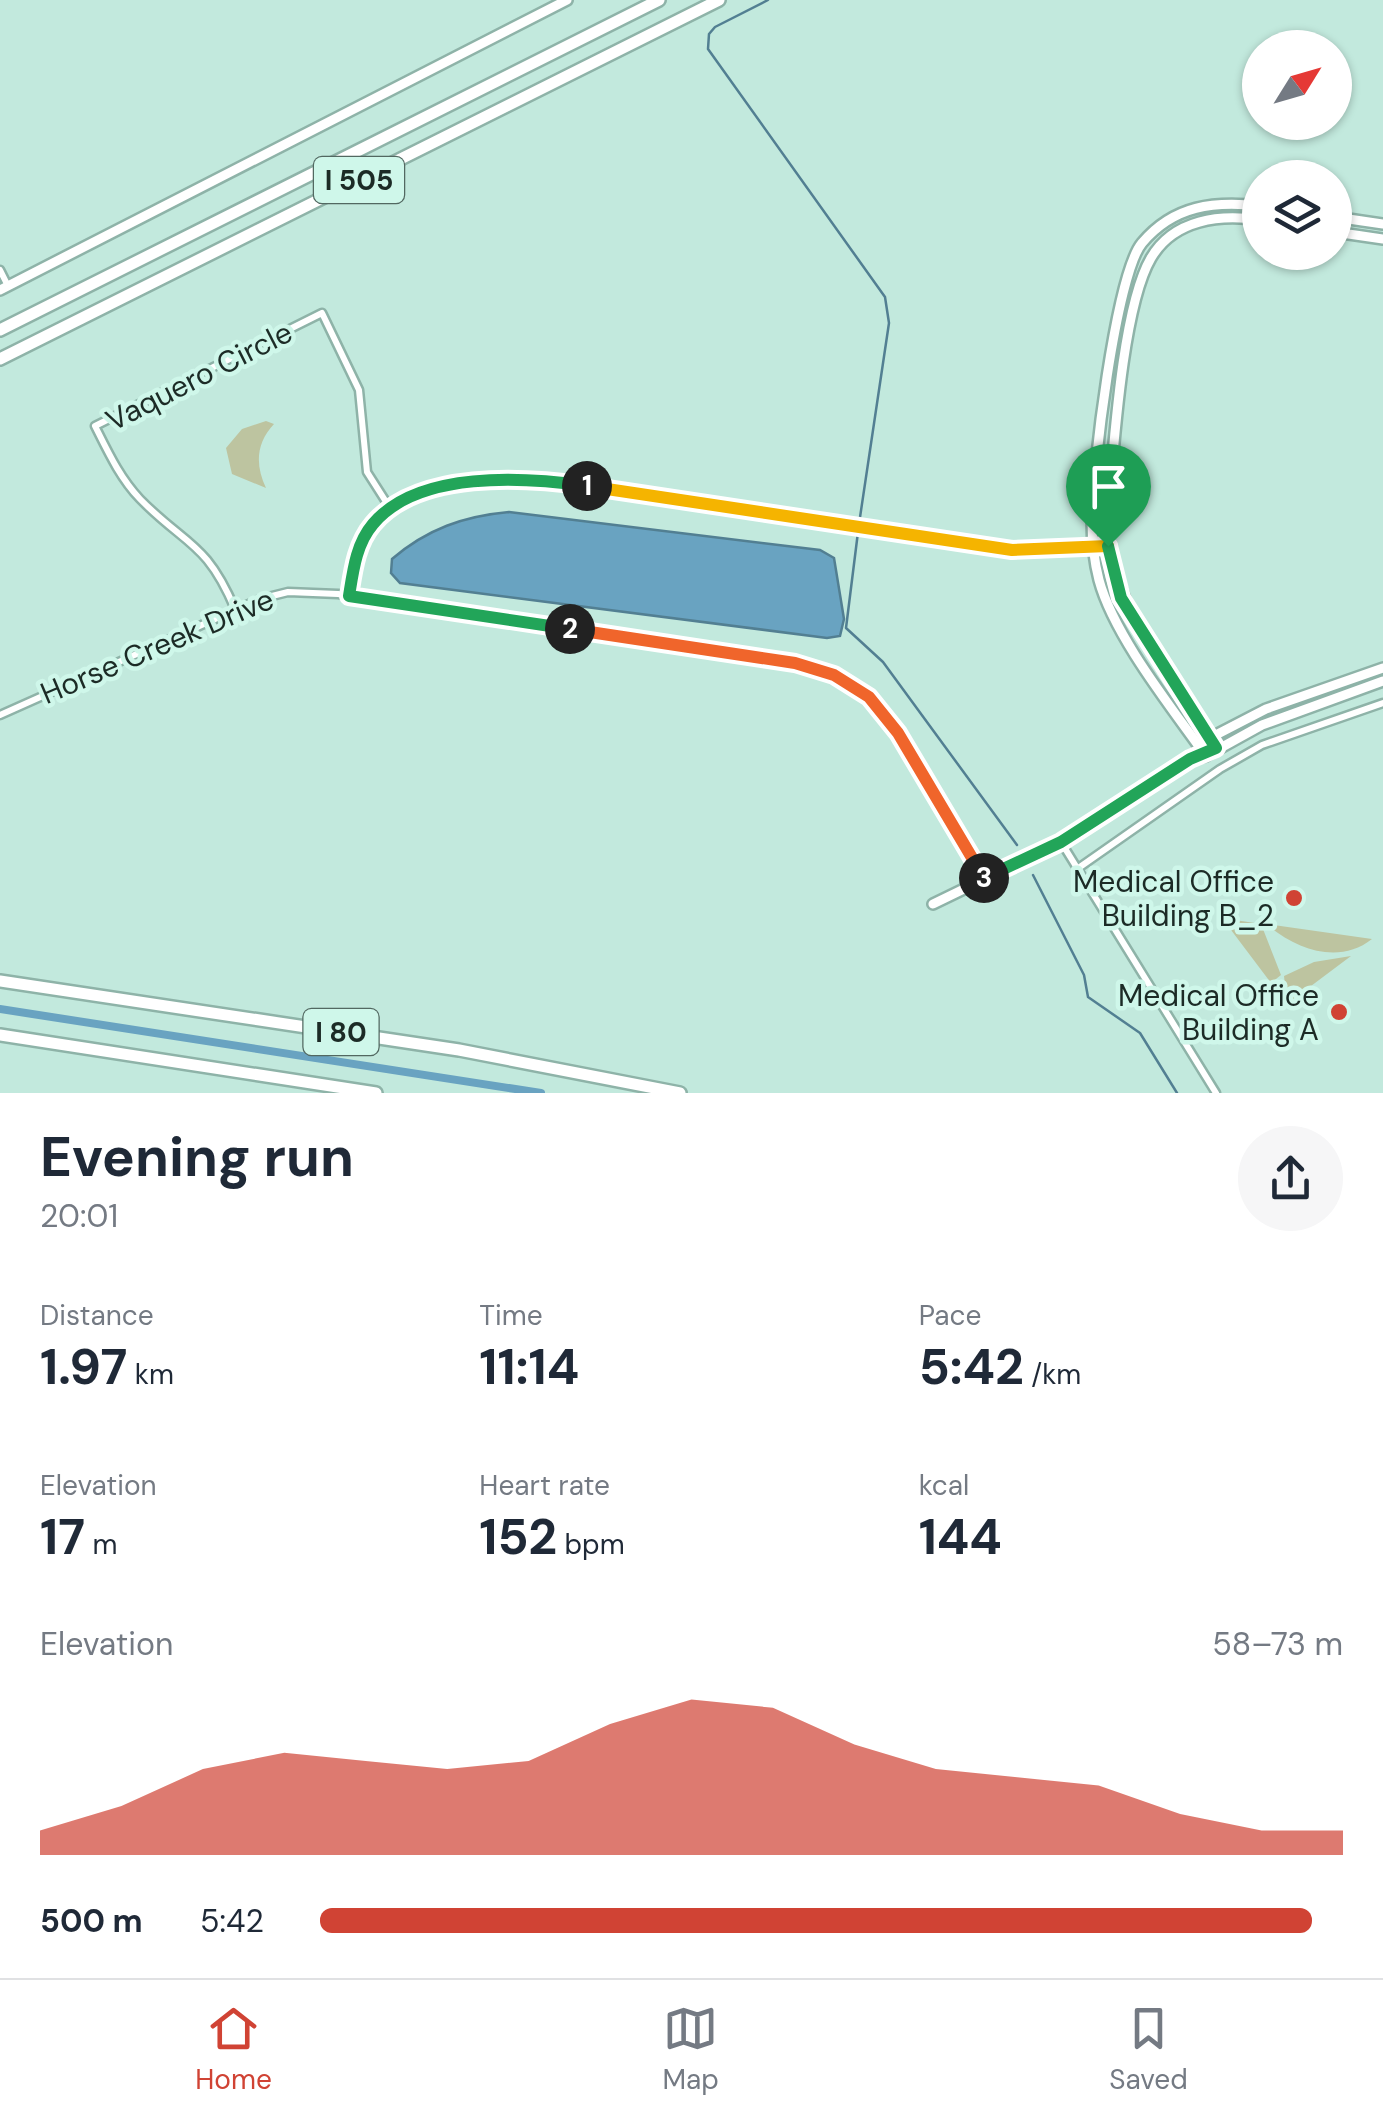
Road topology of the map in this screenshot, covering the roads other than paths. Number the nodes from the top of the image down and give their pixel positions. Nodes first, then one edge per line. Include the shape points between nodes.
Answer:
1 (567, 0) edge
2 (660, 0) edge
3 (719, 0) edge
4 (1242, 205) edge
5 (1352, 219) edge
6 (1242, 220) edge
7 (1383, 224) edge
8 (1352, 234) edge
9 (1383, 239) edge
10 (0, 270) edge
11 (4, 288) edge
12 (0, 330) edge
13 (0, 359) edge
14 (390, 508) junction
15 (1092, 546) junction
16 (1108, 546) junction
17 (349, 596) junction
18 (236, 609) junction
19 (1383, 668) edge
20 (1383, 680) edge
21 (1383, 703) edge
22 (0, 714) edge
23 (1210, 738) junction
24 (1198, 745) junction
25 (1216, 748) junction
26 (1206, 756) junction
27 (1190, 759) junction
28 (1061, 842) junction
29 (1076, 869) junction
30 (983, 879) junction
31 (932, 904) dead end
32 (0, 981) edge
33 (0, 1035) edge
34 (376, 1093) edge
35 (680, 1093) edge
36 (1216, 1093) edge

1 - 11 street
2 - 12 highway, I 505
3 - 13 highway, I 505
4 - 15 street via 1208,203 1178,214 1139,246 1113,352
5 - 7 street
6 - 16 street via 1203,220 1174,234 1150,259 1136,300 1124,380
8 - 9 street
10 - 11 street
14 - 15 street via 424,491 540,480 1012,550
14 - 17 street via 356,556
14 - 18 street, Vaquero Circle via 367,472 358,390 322,314 95,426 133,492 204,551
15 - 16 street
15 - 24 street via 1124,638
16 - 23 street via 1121,598
17 - 18 street, Horse Creek Drive via 288,592
17 - 30 street, Horse Creek Drive via 795,663 834,675 869,697 898,733
18 - 22 street, Horse Creek Drive
19 - 23 street via 1266,709
20 - 25 street
21 - 29 street via 1262,745
23 - 24 street
23 - 25 street
24 - 26 street
24 - 27 street
25 - 26 street
26 - 27 street
27 - 28 street
28 - 29 street
28 - 30 street
29 - 36 street
30 - 31 street
32 - 35 highway, I 80 via 473,1052
33 - 34 highway, I 80

